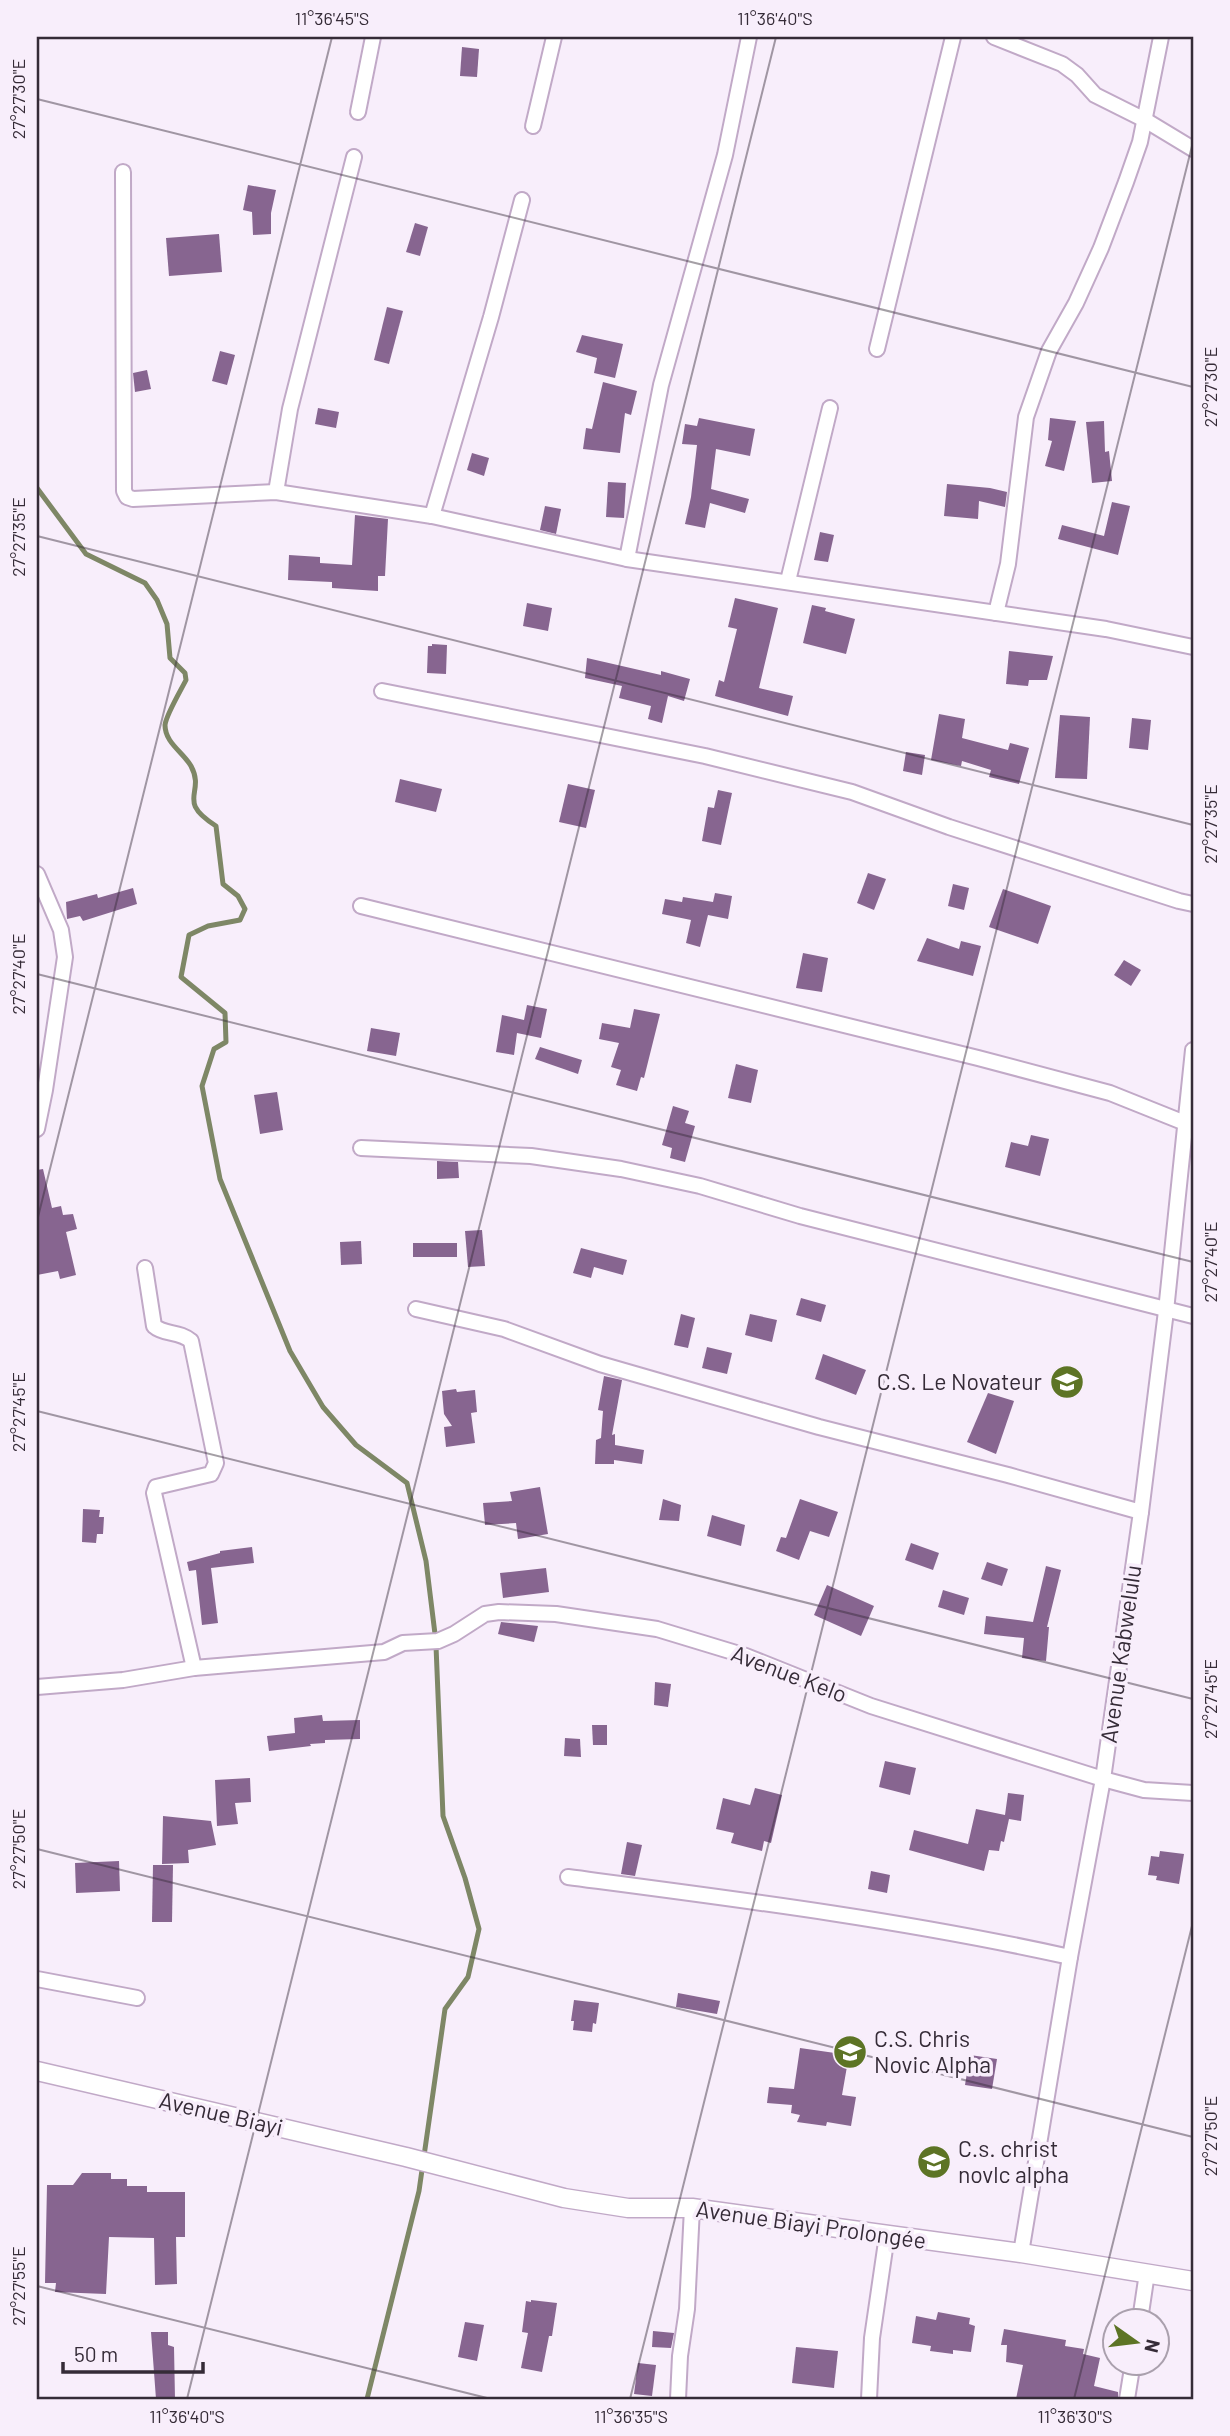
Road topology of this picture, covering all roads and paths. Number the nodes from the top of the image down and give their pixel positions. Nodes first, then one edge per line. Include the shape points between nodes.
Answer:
1 (373, 37) edge
2 (554, 37) edge
3 (749, 37) edge
4 (953, 37) edge
5 (994, 37) edge
6 (1161, 37) edge
7 (358, 112) dead end
8 (1145, 120) junction
9 (533, 126) dead end
10 (1193, 149) edge
11 (354, 157) dead end
12 (122, 172) dead end
13 (522, 200) dead end
14 (877, 349) dead end
15 (830, 408) dead end
16 (276, 492) junction
17 (432, 516) junction
18 (626, 559) junction
19 (788, 581) junction
20 (996, 612) junction
21 (1193, 647) edge
22 (382, 691) dead end
23 (37, 874) edge
24 (1193, 904) edge
25 (361, 906) dead end
26 (1193, 1050) edge
27 (1185, 1123) junction
28 (37, 1129) edge
29 (361, 1148) dead end
30 (145, 1268) dead end
31 (416, 1309) dead end
32 (1166, 1311) junction
33 (1193, 1316) edge
34 (1142, 1512) junction
35 (194, 1668) junction
36 (37, 1687) edge
37 (1103, 1779) junction
38 (1193, 1793) edge
39 (568, 1877) dead end
40 (1070, 1957) junction
41 (37, 1979) edge
42 (137, 1998) dead end
43 (37, 2071) edge
44 (37, 2077) edge
45 (430, 2163) joint
46 (692, 2208) junction
47 (887, 2235) junction
48 (1021, 2253) junction
49 (1147, 2273) junction
50 (1193, 2281) edge
51 (1142, 2306) edge
52 (1131, 2376) edge
53 (678, 2399) edge
54 (869, 2399) edge
55 (1127, 2399) edge

1 - 7 street
2 - 9 street
3 - 18 street via 725,155 661,385
4 - 14 street
5 - 8 street via 1062,64 1095,95
6 - 8 street
8 - 10 street
8 - 20 street via 1101,248 1049,351 1026,417 1008,564
11 - 16 street via 290,410
12 - 16 street via 124,491 133,499
13 - 17 street
15 - 19 street
16 - 17 street
17 - 18 street
18 - 19 street
19 - 20 street
20 - 21 street
22 - 24 street via 705,756 852,792
23 - 28 street via 61,930 65,957
25 - 27 street via 1004,1064 1110,1093
26 - 27 street, Avenue Kabwelulu
27 - 32 street, Avenue Kabwelulu
29 - 32 street via 531,1156 621,1169
30 - 35 street via 153,1326 191,1341 216,1463 211,1474 156,1487 154,1493
31 - 34 street via 504,1329 600,1364 806,1424
32 - 33 street
32 - 34 street, Avenue Kabwelulu
34 - 37 street, Avenue Kabwelulu
35 - 36 street, Avenue Kelo
35 - 37 street, Avenue Kelo via 384,1652 403,1643 454,1634 485,1614 555,1614 657,1629 746,1656 871,1706
37 - 38 street, Avenue Kelo via 1144,1790
37 - 40 street, Avenue Kabwelulu
39 - 40 street via 873,1919
40 - 48 street, Avenue Kabwelulu
41 - 42 street
43 - 44 street
43 - 45 street, Avenue Biayi
45 - 46 street, Avenue Biayi Prolongée via 564,2198 628,2208
46 - 47 street, Avenue Biayi Prolongée
46 - 53 street
47 - 48 street, Avenue Biayi Prolongée
47 - 54 street via 872,2338
48 - 49 street, Avenue Biayi Prolongée
49 - 50 street, Avenue Biayi Prolongée
49 - 51 street
52 - 55 street

